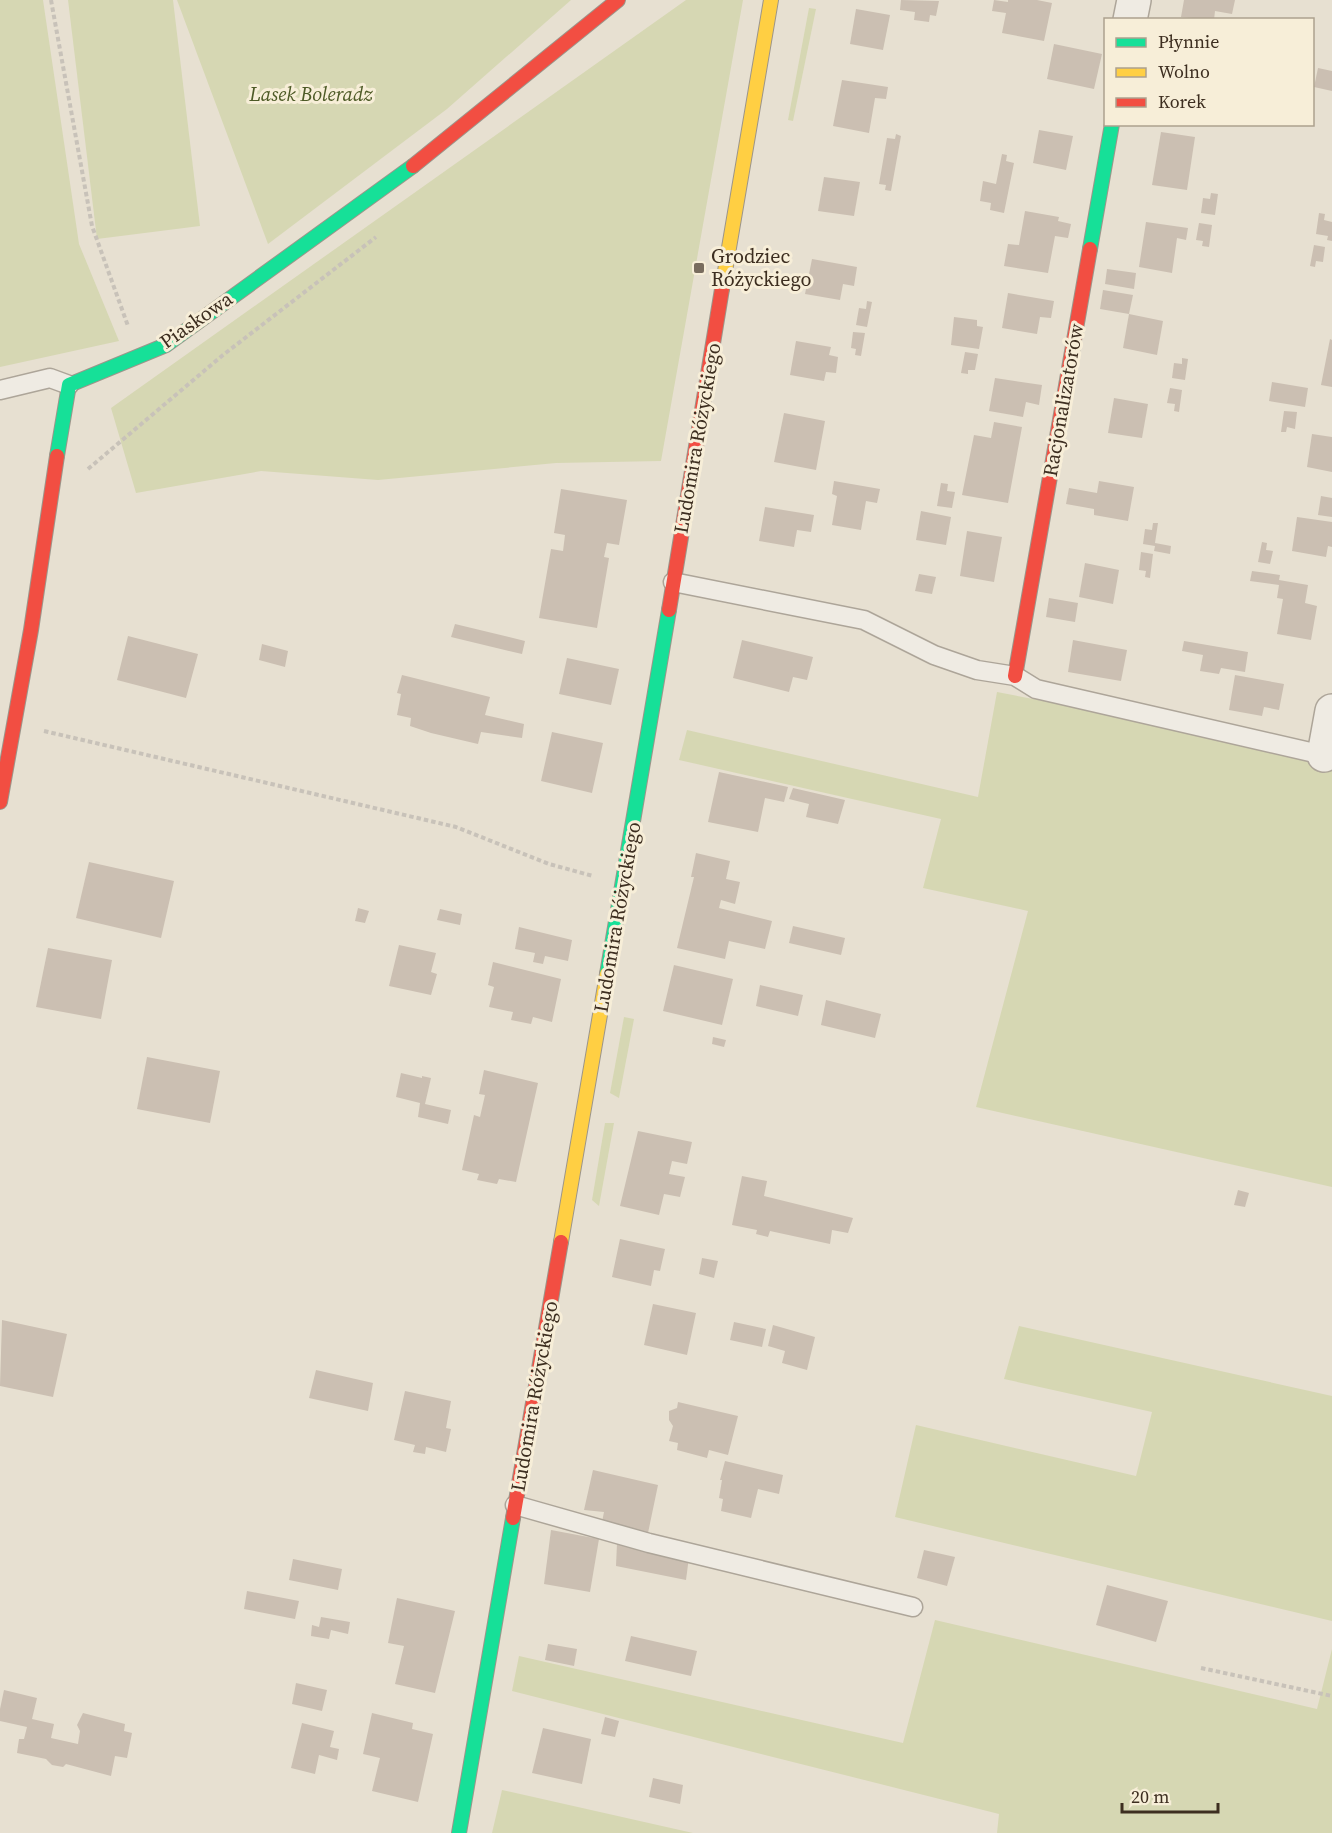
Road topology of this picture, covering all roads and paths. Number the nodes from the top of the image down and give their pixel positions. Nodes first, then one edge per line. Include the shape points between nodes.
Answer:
1 (51, 0) edge
2 (618, 0) edge
3 (771, 0) edge
4 (1134, 0) edge
5 (1130, 18) edge
6 (1112, 126) edge
7 (139, 355) junction
8 (69, 385) junction
9 (0, 390) edge
10 (673, 582) junction
11 (1015, 676) junction
12 (1332, 711) edge
13 (14, 725) junction
14 (1328, 756) edge
15 (0, 802) edge
16 (623, 883) junction
17 (515, 1505) junction
18 (913, 1607) dead end
19 (1201, 1668) dead end
20 (1332, 1696) edge
21 (459, 1833) edge

1 - 7 path via 92,226
2 - 7 street, Piaskowa via 435,150 166,345
3 - 10 street, Ludomira Różyckiego
4 - 5 street
6 - 11 street, Racjonalizatorów
7 - 8 street, Piaskowa
8 - 9 lane via 50,378
8 - 13 street
10 - 11 lane via 864,620 934,655 977,670
10 - 16 street, Ludomira Różyckiego
11 - 14 lane via 1036,689
12 - 14 street
13 - 15 street
13 - 16 path via 456,828 549,864
16 - 17 street, Ludomira Różyckiego
17 - 18 lane via 649,1543
17 - 21 street, Ludomira Różyckiego
19 - 20 path

